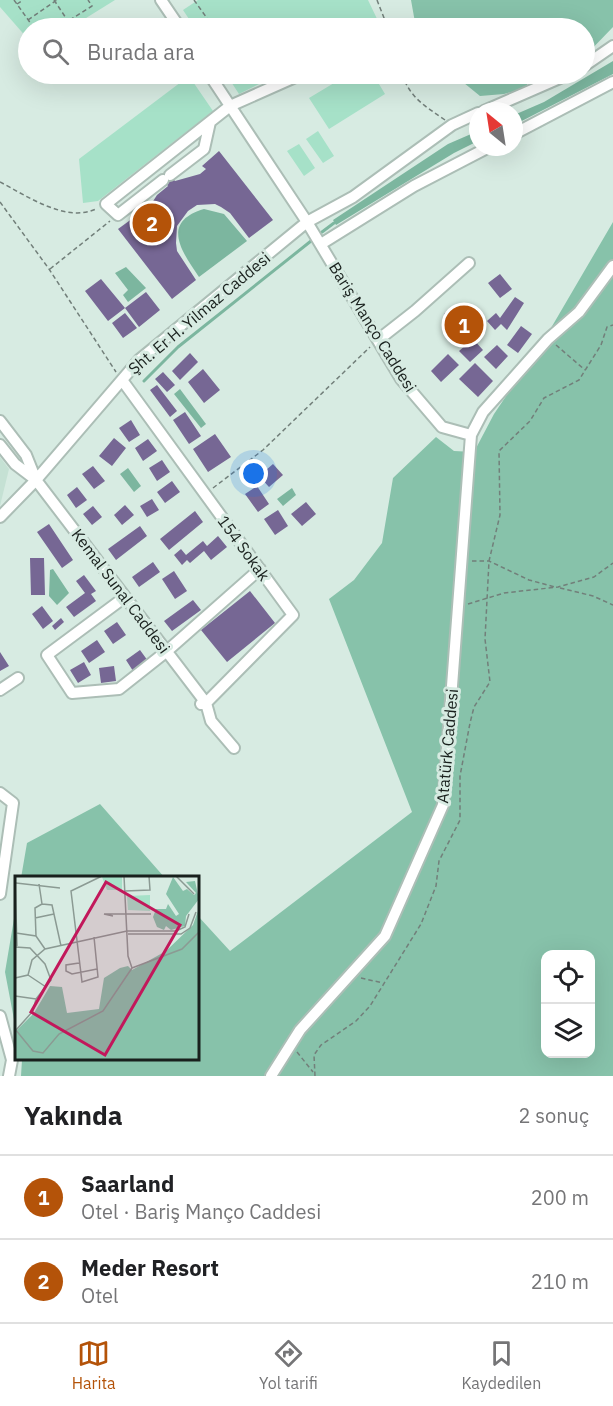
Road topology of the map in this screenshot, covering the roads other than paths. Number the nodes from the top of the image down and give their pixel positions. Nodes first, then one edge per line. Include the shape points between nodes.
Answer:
1 (161, 0) edge
2 (173, 18) edge
3 (613, 46) edge
4 (595, 59) edge
5 (613, 82) edge
6 (216, 84) edge
7 (280, 84) edge
8 (546, 84) edge
9 (505, 102) edge
10 (231, 106) junction
11 (469, 117) edge
12 (210, 122) junction
13 (523, 129) edge
14 (472, 156) edge
15 (307, 222) junction
16 (321, 244) junction
17 (468, 262) dead end
18 (613, 266) edge
19 (378, 340) junction
20 (122, 380) junction
21 (0, 421) edge
22 (471, 435) junction
23 (0, 445) edge
24 (36, 480) junction
25 (0, 517) edge
26 (260, 569) junction
27 (125, 597) junction
28 (166, 651) junction
29 (18, 678) dead end
30 (0, 690) edge
31 (203, 704) junction
32 (234, 748) dead end
33 (0, 793) edge
34 (2, 865) edge
35 (0, 894) edge
36 (0, 1016) edge
37 (9, 1076) edge
38 (271, 1076) edge

1 - 2 street
3 - 4 street
5 - 13 street
6 - 10 street, Bariş Manço Caddesi
7 - 10 street
8 - 9 street
10 - 12 street
10 - 15 street, Bariş Manço Caddesi
11 - 15 street, Şht. Er H. Yilmaz Caddesi via 452,125 353,197
12 - 12 street via 204,149 118,215 106,204
14 - 16 street via 414,186
15 - 16 street, Bariş Manço Caddesi
15 - 20 street, Şht. Er H. Yilmaz Caddesi via 139,360
16 - 19 street, Bariş Manço Caddesi
17 - 19 street
18 - 22 street via 579,312 548,339 483,412
19 - 22 street, Bariş Manço Caddesi via 401,379 442,427
20 - 24 street, Şht. Er H. Yilmaz Caddesi
20 - 26 street, 154 Sokak
21 - 24 street, Kemal Sunal Caddesi via 26,455
22 - 38 street, Atatürk Caddesi via 443,805 385,936 300,1030
23 - 24 street, Kemal Sunal Caddesi via 15,464
24 - 25 street, Şht. Er H. Yilmaz Caddesi
24 - 27 street, Kemal Sunal Caddesi
26 - 28 street
26 - 31 street, 154 Sokak via 293,615
27 - 28 street, Kemal Sunal Caddesi
27 - 28 street via 47,655 72,693 119,689
28 - 31 street, Kemal Sunal Caddesi
29 - 30 street
31 - 32 street, Kemal Sunal Caddesi via 211,721
33 - 34 street via 13,802
34 - 35 street
36 - 37 street via 12,1060

